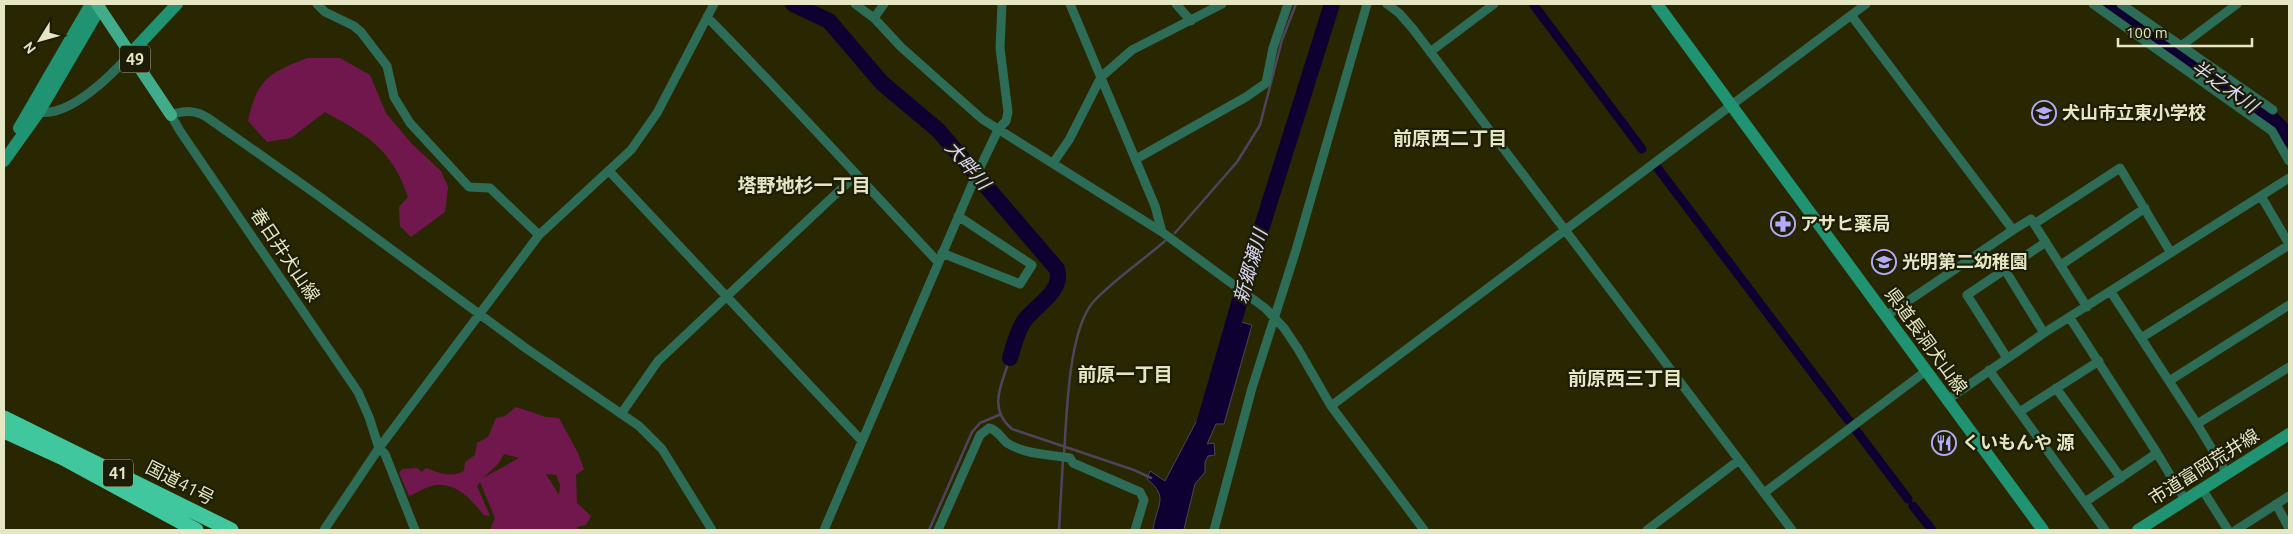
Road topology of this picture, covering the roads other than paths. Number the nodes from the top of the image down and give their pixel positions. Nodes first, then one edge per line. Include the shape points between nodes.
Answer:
1 (177, 4) edge
2 (317, 4) edge
3 (714, 4) edge
4 (855, 4) edge
5 (884, 4) edge
6 (1002, 4) edge
7 (1070, 4) edge
8 (1176, 4) edge
9 (1222, 4) edge
10 (1288, 4) edge
11 (1367, 4) edge
12 (1387, 4) edge
13 (1494, 4) edge
14 (1656, 4) edge
15 (1866, 4) edge
16 (2093, 4) edge
17 (2121, 4) edge
18 (2237, 4) edge
19 (96, 5) edge
20 (1851, 15) junction
21 (707, 17) junction
22 (874, 18) junction
23 (1191, 21) junction
24 (2181, 46) junction
25 (1430, 52) junction
26 (131, 53) junction
27 (1101, 77) junction
28 (1730, 104) junction
29 (2273, 110) dead end
30 (39, 112) junction
31 (171, 115) junction
32 (999, 128) junction
33 (4, 151) edge
34 (1136, 159) junction
35 (2289, 161) edge
36 (4, 162) edge
37 (1053, 163) junction
38 (610, 172) junction
39 (856, 175) junction
40 (2289, 178) edge
41 (2262, 196) junction
42 (2144, 208) junction
43 (958, 216) junction
44 (2034, 224) junction
45 (1564, 230) junction
46 (2013, 230) junction
47 (1162, 232) junction
48 (539, 235) junction
49 (2046, 242) junction
50 (2289, 244) edge
51 (2171, 254) junction
52 (940, 258) junction
53 (2061, 265) junction
54 (2005, 270) junction
55 (2111, 292) junction
56 (727, 296) junction
57 (2289, 305) edge
58 (2087, 307) junction
59 (480, 314) junction
60 (1274, 316) junction
61 (1886, 316) junction
62 (2070, 318) junction
63 (2044, 333) junction
64 (2141, 338) junction
65 (2007, 358) junction
66 (2099, 361) junction
67 (2289, 367) edge
68 (1989, 370) junction
69 (1926, 371) junction
70 (2169, 381) junction
71 (2056, 388) junction
72 (1948, 400) junction
73 (1331, 406) junction
74 (4, 409) edge
75 (2021, 411) junction
76 (621, 414) junction
77 (4, 418) edge
78 (2198, 424) junction
79 (4, 431) edge
80 (2289, 434) edge
81 (4, 438) edge
82 (861, 440) junction
83 (379, 448) junction
84 (2157, 453) junction
85 (63, 458) junction
86 (1739, 460) junction
87 (2227, 474) junction
88 (2121, 478) junction
89 (2202, 489) junction
90 (1764, 493) junction
91 (2289, 496) edge
92 (2185, 500) junction
93 (2085, 502) junction
94 (2276, 504) junction
95 (198, 513) junction
96 (2289, 528) edge
97 (196, 530) edge
98 (231, 530) edge
99 (324, 530) edge
100 (415, 530) edge
101 (712, 530) edge
102 (824, 530) edge
103 (938, 530) edge
104 (1135, 530) edge
105 (1214, 530) edge
106 (1424, 530) edge
107 (1647, 530) edge
108 (1792, 530) edge
109 (2043, 530) edge
110 (2105, 530) edge
111 (2138, 530) edge
112 (2228, 530) edge
113 (2236, 530) edge

1 - 26 main road
2 - 48 street via 361,32 387,66 394,97 410,123 462,181 472,189 490,188
3 - 21 street
4 - 22 street
5 - 22 street
6 - 32 street via 1000,48 1008,112 1006,121
7 - 27 street
8 - 23 street
9 - 23 street
10 - 34 street via 1266,82 1246,97
11 - 60 street
12 - 25 street
13 - 25 street
14 - 28 main road, 県道長洞犬山線
15 - 20 street
16 - 35 street via 2272,131
17 - 24 street
18 - 24 street
19 - 26 main road, 春日井犬山線 / 49
19 - 30 main road
19 - 33 main road
20 - 28 street
20 - 46 street
21 - 38 street via 657,113 631,150
21 - 39 street
22 - 32 street via 976,113
23 - 27 street via 1132,50
24 - 29 street
25 - 45 street
26 - 30 street via 109,76 62,110 49,114
26 - 31 main road, 春日井犬山線 / 49
27 - 34 street
27 - 37 street via 1069,140
28 - 45 street
28 - 61 main road, 県道長洞犬山線
30 - 36 main road
31 - 59 street via 185,111 201,113
31 - 83 street, 春日井犬山線 / 49 via 358,392
32 - 37 street
32 - 43 street
34 - 47 street
37 - 47 street
38 - 48 street
38 - 56 street
39 - 52 street
39 - 56 street
40 - 41 street
41 - 50 street
41 - 51 street
42 - 44 street via 2120,168
42 - 51 street
42 - 53 street
43 - 52 street
43 - 52 street via 1032,265 1020,284
44 - 46 street via 2031,219
44 - 49 street
45 - 73 street
45 - 86 street
46 - 61 street
47 - 60 street
48 - 59 street
49 - 53 street
49 - 54 street
50 - 64 street
51 - 55 street
52 - 82 street
53 - 58 street
54 - 63 street
54 - 65 street via 1966,295
55 - 58 street
55 - 64 street
56 - 76 street via 658,361
56 - 82 street
57 - 70 street
58 - 62 street
59 - 76 street
59 - 83 street
60 - 73 street via 1298,349
60 - 105 street
61 - 69 main road, 県道長洞犬山線
62 - 63 street
62 - 66 street
63 - 65 street
64 - 70 street
65 - 68 street
66 - 71 street
66 - 84 street
67 - 78 street
68 - 72 street
68 - 75 street
69 - 72 main road, 県道長洞犬山線
69 - 90 street
70 - 78 street
71 - 75 street
71 - 88 street
72 - 109 main road, 県道長洞犬山線
73 - 106 street
74 - 95 highway via 164,488
75 - 93 street
76 - 101 street via 639,426 662,449
77 - 95 highway, 国道41号 / 41
78 - 87 street
79 - 85 highway, 国道41号 / 41
80 - 87 main road, 市道富岡荒井線
81 - 85 highway
82 - 102 street
83 - 99 street
83 - 100 street, 春日井犬山線 via 385,454
84 - 88 street
84 - 92 street
85 - 97 highway, 国道41号 / 41
86 - 90 street
86 - 107 street
87 - 89 main road, 市道富岡荒井線
88 - 93 street
89 - 92 main road, 市道富岡荒井線
89 - 112 street
90 - 108 street
91 - 94 street
92 - 111 main road, 市道富岡荒井線
93 - 110 street
94 - 96 street
94 - 113 street
95 - 98 highway, 国道41号 / 41
103 - 104 street via 980,435 989,428 1008,443 1041,455 1070,458 1073,463 1140,492 1144,500

